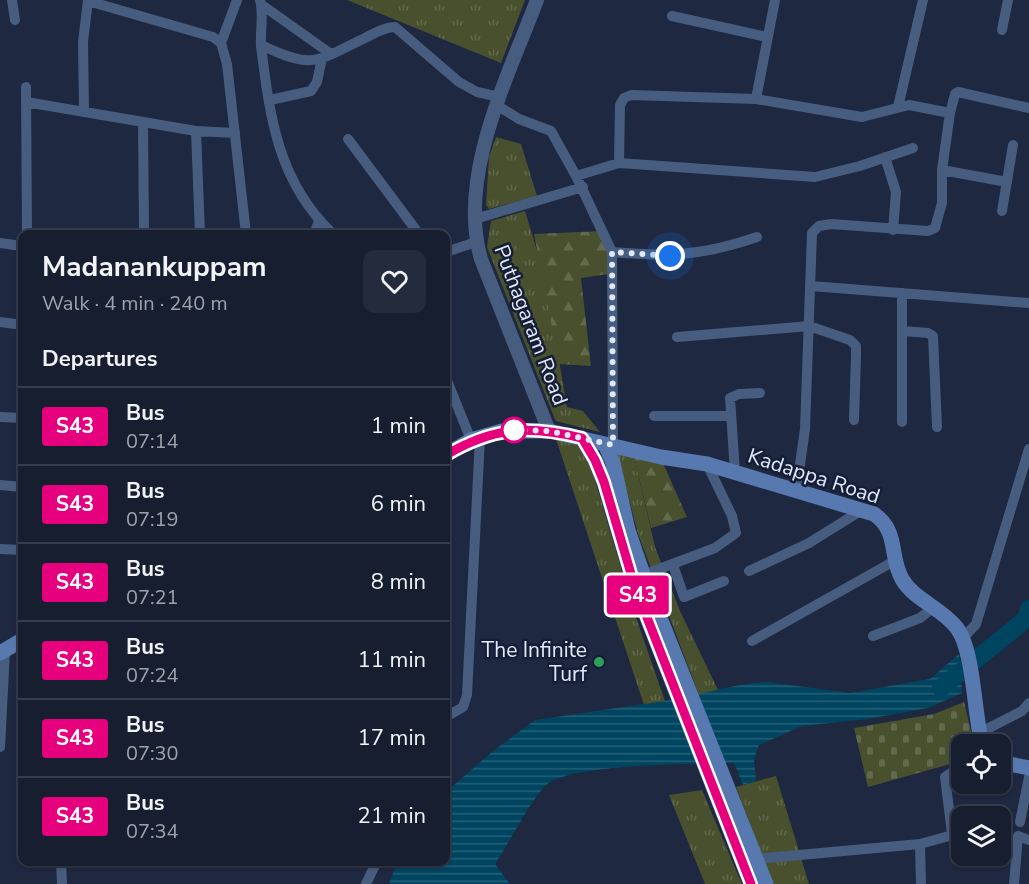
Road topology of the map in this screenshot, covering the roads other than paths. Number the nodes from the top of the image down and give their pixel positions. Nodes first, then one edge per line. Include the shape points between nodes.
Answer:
1 (12, 0) edge
2 (88, 0) edge
3 (237, 0) edge
4 (537, 0) edge
5 (774, 0) edge
6 (923, 0) edge
7 (1008, 0) edge
8 (261, 2) edge
9 (672, 16) dead end
10 (15, 20) dead end
11 (1002, 30) dead end
12 (766, 37) junction
13 (220, 43) junction
14 (261, 45) junction
15 (327, 56) junction
16 (26, 87) dead end
17 (756, 99) junction
18 (270, 100) junction
19 (499, 101) junction
20 (26, 102) junction
21 (898, 107) junction
22 (1029, 108) edge
23 (84, 110) junction
24 (950, 113) junction
25 (143, 123) junction
26 (196, 131) junction
27 (235, 133) junction
28 (348, 139) dead end
29 (1013, 145) dead end
30 (913, 148) dead end
31 (885, 157) junction
32 (619, 163) junction
33 (942, 170) junction
34 (576, 176) junction
35 (1007, 182) junction
36 (583, 187) junction
37 (1002, 211) dead end
38 (475, 219) junction
39 (319, 221) junction
40 (27, 230) edge
41 (144, 230) edge
42 (200, 230) edge
43 (246, 230) edge
44 (316, 230) edge
45 (329, 230) edge
46 (417, 230) edge
47 (893, 230) junction
48 (757, 237) dead end
49 (476, 242) junction
50 (0, 243) edge
51 (18, 245) edge
52 (450, 251) edge
53 (612, 252) junction
54 (811, 286) junction
55 (902, 293) junction
56 (1029, 303) edge
57 (0, 322) edge
58 (18, 324) edge
59 (809, 326) junction
60 (903, 331) junction
61 (677, 337) dead end
62 (450, 386) edge
63 (760, 393) dead end
64 (654, 416) dead end
65 (729, 416) junction
66 (0, 417) edge
67 (18, 418) edge
68 (854, 420) dead end
69 (902, 422) dead end
70 (937, 427) dead end
71 (549, 431) junction
72 (582, 438) junction
73 (476, 439) junction
74 (609, 444) junction
75 (1029, 448) edge
76 (450, 453) edge
77 (707, 464) junction
78 (735, 472) junction
79 (0, 485) edge
80 (18, 487) edge
81 (796, 493) junction
82 (862, 510) junction
83 (0, 549) edge
84 (18, 550) edge
85 (896, 560) junction
86 (673, 566) junction
87 (748, 571) dead end
88 (643, 575) junction
89 (724, 581) dead end
90 (934, 607) junction
91 (873, 636) dead end
92 (752, 641) dead end
93 (18, 642) edge
94 (964, 643) junction
95 (2, 652) edge
96 (681, 690) junction
97 (1029, 703) edge
98 (450, 715) edge
99 (979, 734) edge
100 (987, 734) edge
101 (0, 747) edge
102 (1011, 764) edge
103 (1029, 768) edge
104 (951, 773) edge
105 (1029, 777) edge
106 (721, 786) junction
107 (1020, 822) dead end
108 (1029, 840) edge
109 (920, 844) junction
110 (755, 859) junction
111 (61, 866) edge
112 (375, 866) edge
113 (62, 884) edge
114 (366, 884) edge
115 (751, 884) edge
116 (766, 884) edge
117 (921, 884) edge
118 (1014, 884) edge

1 - 10 street
2 - 13 street via 213,37
2 - 23 street via 83,42
3 - 13 street
4 - 19 street, Puthagaram Road
5 - 12 street
6 - 21 street
7 - 11 street
8 - 14 street
8 - 15 street
9 - 12 street
12 - 17 street
13 - 27 street via 227,64
14 - 15 street via 300,61
14 - 18 street
15 - 18 street via 311,91
15 - 19 street via 382,29 395,27 459,82
16 - 20 street
17 - 21 street via 862,117
17 - 32 street via 632,95 624,98 620,105
18 - 39 street via 277,144 286,169 298,194
19 - 34 street via 519,119 551,131
19 - 38 street, Puthagaram Road via 480,154
20 - 23 street
20 - 40 street
21 - 24 street via 909,105
22 - 24 street via 958,92
23 - 25 street
24 - 33 street
25 - 26 street
25 - 41 street
26 - 27 street
26 - 42 street
27 - 43 street
28 - 46 street
29 - 35 street
30 - 31 street
31 - 32 street via 814,177
31 - 47 street via 896,192
32 - 34 street
33 - 35 street
33 - 47 street via 942,203 935,228
34 - 36 street
35 - 37 street
36 - 38 street
36 - 53 street
38 - 49 street, Puthagaram Road
39 - 44 street
39 - 45 street
47 - 54 street via 819,226 812,233
48 - 53 street via 703,253 670,256
49 - 52 street
49 - 71 street, Puthagaram Road
50 - 51 street
53 - 74 street
54 - 55 street
54 - 59 street
55 - 56 street
55 - 60 street
57 - 58 street
59 - 61 street
59 - 68 street via 850,340 856,346
59 - 81 street via 805,429
60 - 69 street
60 - 70 street via 933,336
62 - 73 street
63 - 65 street via 732,395
64 - 65 street
65 - 78 street
66 - 67 street
71 - 72 main road, Puthagaram Road
71 - 73 main road via 502,431
72 - 74 main road, Puthagaram Road
72 - 96 main road via 604,482 630,574
73 - 76 main road
73 - 98 street via 468,696 463,707
74 - 77 main road, Kadappa Road
74 - 88 main road via 628,530
75 - 94 street via 976,624
77 - 78 main road, Kadappa Road
77 - 86 street via 736,533 715,548
78 - 81 main road, Kadappa Road
79 - 80 street
81 - 82 main road, Kadappa Road
82 - 85 main road, Kadappa Road via 884,521 891,532
82 - 87 street via 809,543
83 - 84 street
85 - 90 main road, Kadappa Road via 908,587
85 - 92 street
86 - 88 street
86 - 89 street via 684,597
88 - 96 main road
90 - 91 street via 921,618
90 - 94 main road, Kadappa Road via 956,627
93 - 95 main road
94 - 99 main road
95 - 101 street
96 - 106 main road
97 - 100 street
102 - 103 main road
104 - 109 street via 945,777 952,834
105 - 107 street
106 - 110 main road
106 - 115 main road
108 - 118 street via 1018,836
109 - 110 street
109 - 117 street
110 - 116 main road
111 - 113 street
112 - 114 street

